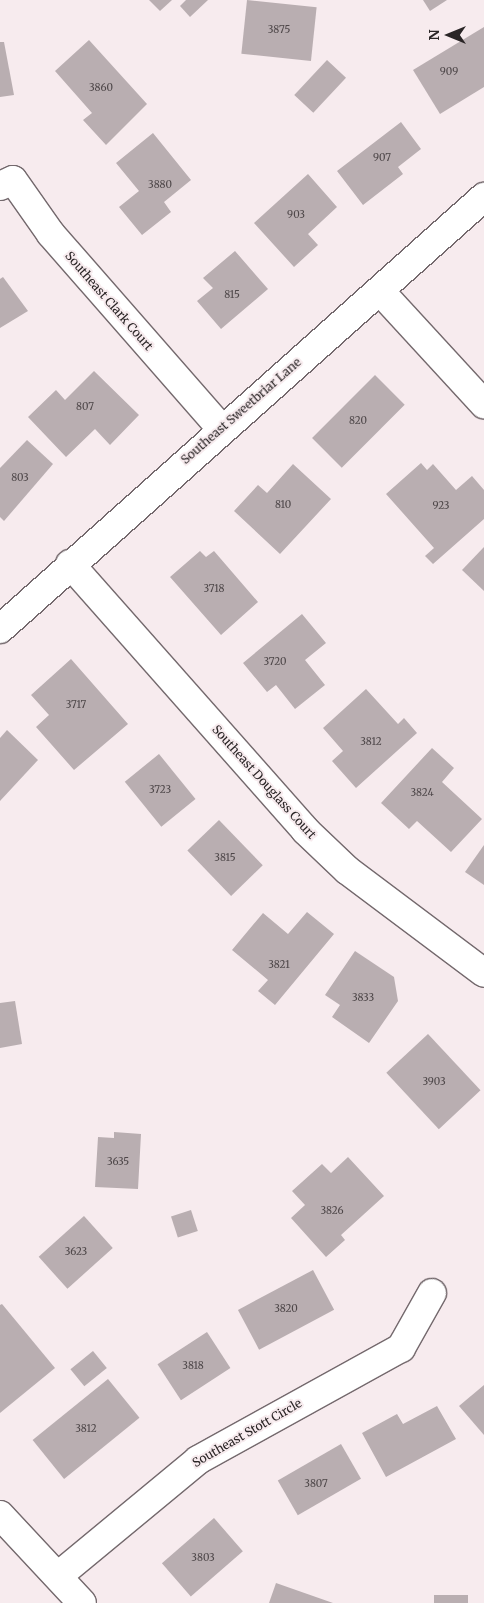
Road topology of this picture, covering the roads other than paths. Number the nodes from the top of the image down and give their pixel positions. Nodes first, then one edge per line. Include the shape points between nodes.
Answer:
1 (0, 186) edge
2 (484, 197) edge
3 (380, 291) junction
4 (484, 404) edge
5 (221, 428) junction
6 (70, 564) junction
7 (0, 629) edge
8 (484, 973) edge
9 (432, 1293) dead end
10 (0, 1515) edge
11 (58, 1576) junction
12 (82, 1603) edge

1 - 5 street, Southeast Clark Court via 13,180 50,234
2 - 3 street, Southeast Sweetbriar Lane
3 - 4 street
3 - 5 street, Southeast Sweetbriar Lane
5 - 6 street, Southeast Sweetbriar Lane
6 - 7 street, Southeast Sweetbriar Lane
6 - 8 street, Southeast Douglass Court via 305,830 347,870
9 - 11 street, Southeast Stott Circle via 401,1348 198,1460
10 - 11 street
11 - 12 street

